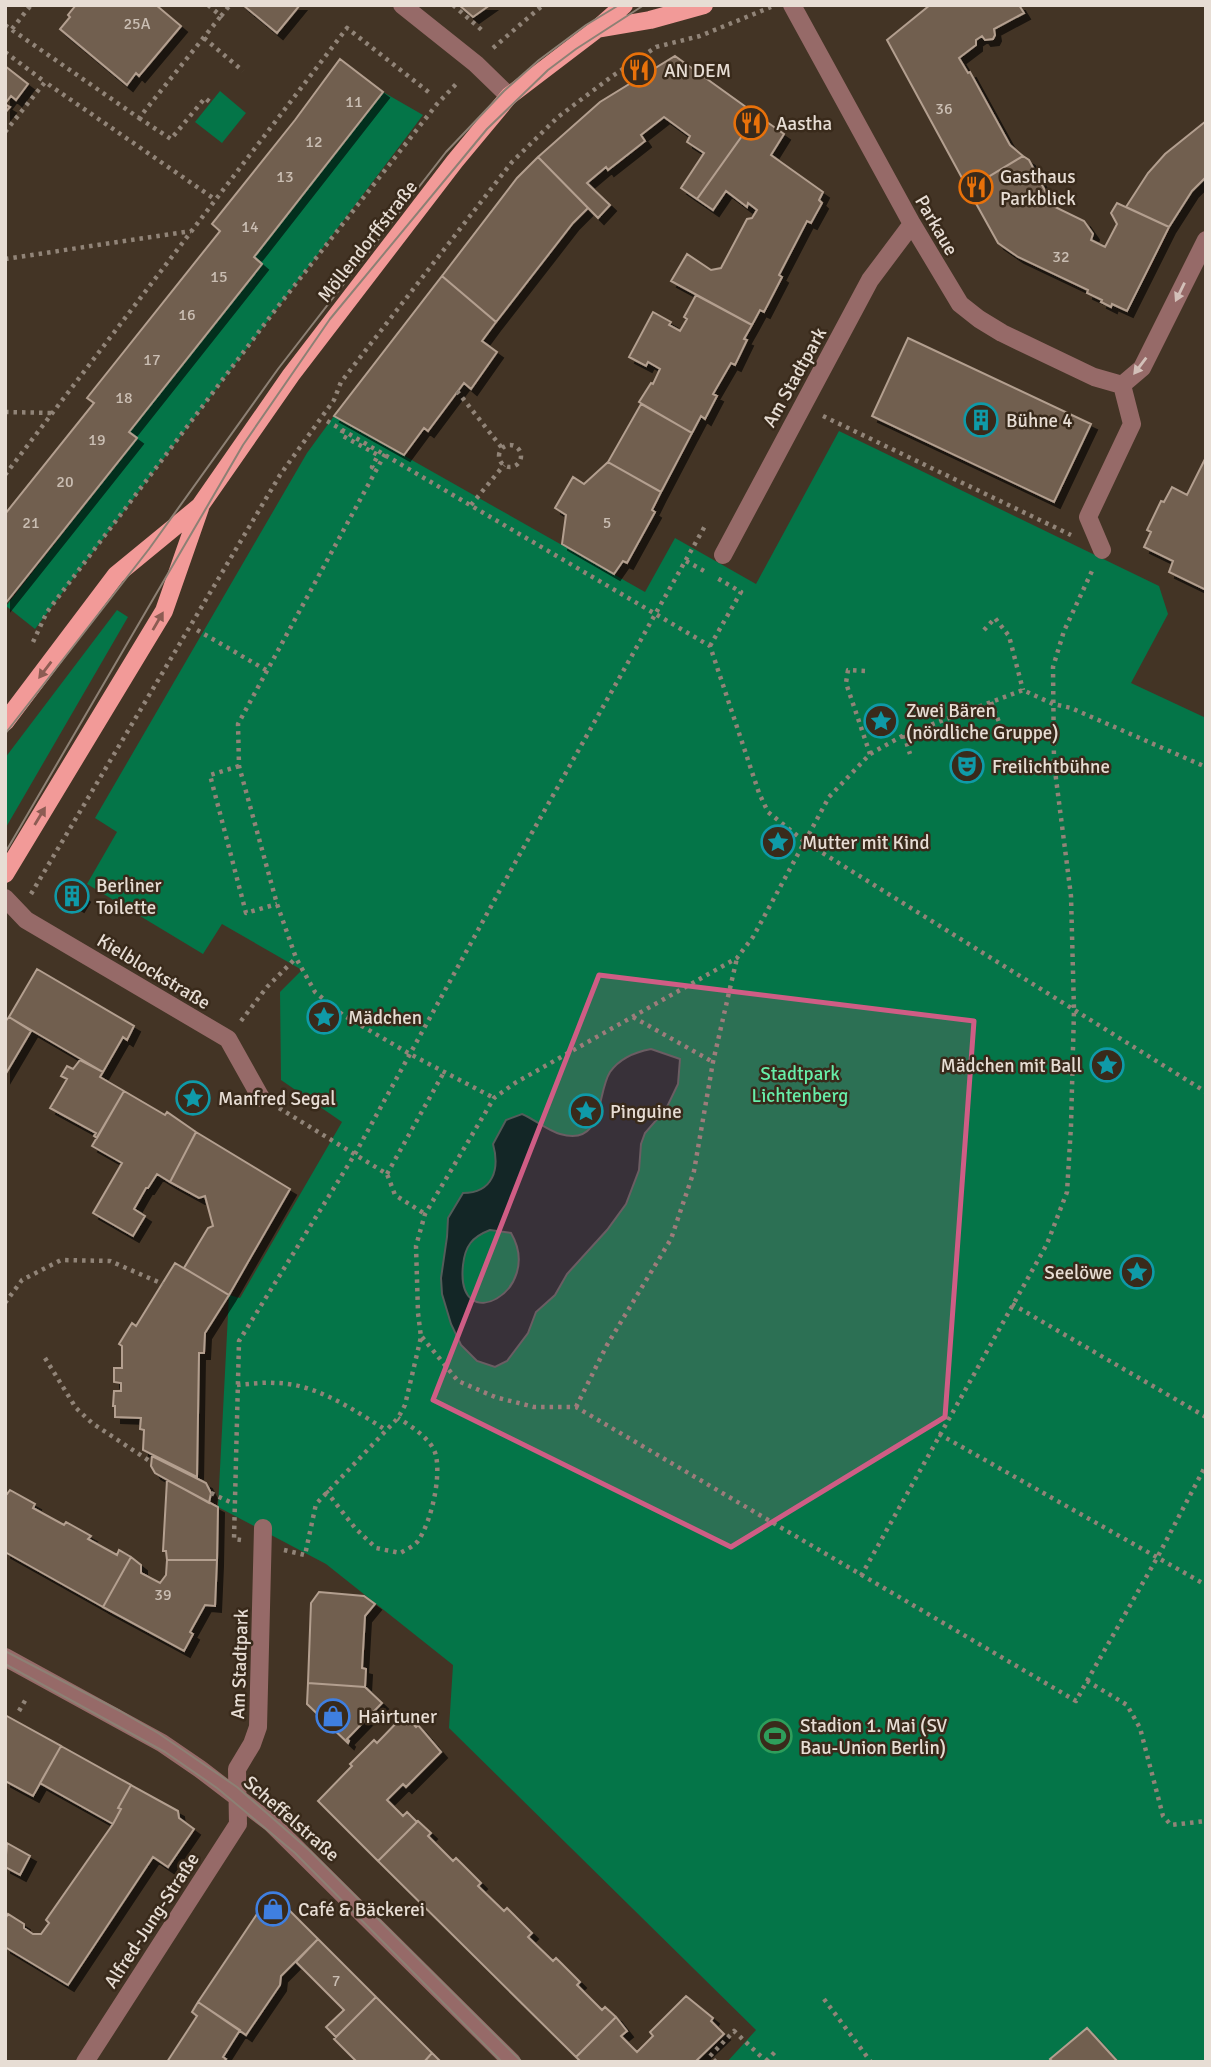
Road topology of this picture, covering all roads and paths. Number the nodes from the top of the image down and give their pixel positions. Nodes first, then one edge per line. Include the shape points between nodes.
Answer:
1 (31, 5) edge
2 (208, 5) edge
3 (230, 5) edge
4 (402, 5) edge
5 (453, 5) edge
6 (543, 5) edge
7 (624, 5) edge
8 (704, 5) edge
9 (775, 5) edge
10 (792, 5) edge
11 (221, 16) junction
12 (5, 24) edge
13 (12, 29) junction
14 (597, 29) junction
15 (484, 32) dead end
16 (204, 38) junction
17 (5, 52) edge
18 (476, 64) junction
19 (243, 71) dead end
20 (45, 82) junction
21 (431, 93) dead end
22 (509, 96) junction
23 (211, 103) dead end
24 (139, 118) junction
25 (5, 132) edge
26 (216, 200) junction
27 (912, 224) junction
28 (191, 231) junction
29 (1206, 240) edge
30 (5, 259) edge
31 (1122, 385) junction
32 (457, 391) dead end
33 (802, 406) junction
34 (5, 412) edge
35 (53, 412) junction
36 (327, 421) dead end
37 (343, 430) junction
38 (502, 448) junction
39 (385, 454) junction
40 (504, 465) junction
41 (377, 470) junction
42 (5, 475) edge
43 (471, 505) junction
44 (200, 506) junction
45 (705, 526) dead end
46 (1102, 550) joint
47 (723, 555) dead end
48 (686, 561) junction
49 (1092, 570) dead end
50 (654, 615) junction
51 (197, 630) dead end
52 (984, 630) dead end
53 (710, 646) junction
54 (31, 647) dead end
55 (266, 670) junction
56 (864, 671) dead end
57 (1023, 690) junction
58 (991, 702) junction
59 (1054, 704) junction
60 (5, 722) edge
61 (999, 722) dead end
62 (904, 735) junction
63 (870, 754) junction
64 (910, 754) dead end
65 (239, 766) junction
66 (1206, 767) edge
67 (805, 842) junction
68 (5, 874) edge
69 (5, 898) edge
70 (277, 904) junction
71 (20, 913) junction
72 (296, 958) junction
73 (737, 958) junction
74 (1074, 1010) junction
75 (632, 1017) junction
76 (228, 1039) junction
77 (410, 1054) junction
78 (713, 1062) junction
79 (444, 1072) junction
80 (1206, 1092) edge
81 (261, 1098) joint
82 (494, 1098) junction
83 (355, 1154) junction
84 (387, 1174) junction
85 (425, 1214) junction
86 (163, 1284) dead end
87 (5, 1303) edge
88 (1012, 1304) junction
89 (421, 1336) junction
90 (45, 1358) dead end
91 (237, 1384) junction
92 (576, 1407) junction
93 (1206, 1417) edge
94 (398, 1418) junction
95 (386, 1430) junction
96 (939, 1434) junction
97 (151, 1462) dead end
98 (1206, 1465) edge
99 (326, 1491) junction
100 (211, 1493) dead end
101 (234, 1504) junction
102 (264, 1536) junction
103 (1157, 1558) junction
104 (861, 1576) junction
105 (1206, 1585) edge
106 (5, 1657) edge
107 (1087, 1681) junction
108 (26, 1699) dead end
109 (19, 1711) dead end
110 (237, 1796) junction
111 (1206, 1821) edge
112 (824, 1999) dead end
113 (776, 2051) dead end
114 (767, 2061) edge
115 (85, 2062) edge
116 (512, 2062) edge
117 (716, 2062) edge
118 (871, 2062) edge

1 - 13 path
2 - 11 path
3 - 11 path
4 - 18 street
5 - 15 path
6 - 18 path
7 - 14 main road, Möllendorffstraße
8 - 14 main road, Möllendorffstraße
9 - 71 path via 700,36 656,47 558,117 512,162 341,382 334,400 280,475
10 - 27 street, Parkaue
11 - 16 path
12 - 13 path
13 - 24 path
14 - 22 main road, Möllendorffstraße
16 - 19 path
16 - 24 path
17 - 20 path
18 - 22 street
18 - 54 path via 437,104 260,331 47,612
20 - 25 path
20 - 26 path
21 - 26 path via 347,28
22 - 44 main road, Möllendorffstraße via 291,374
23 - 24 path via 205,98 171,139
26 - 28 path
27 - 31 street, Parkaue via 960,304 979,319 1094,377
27 - 33 street, Am Stadtpark via 870,280
28 - 30 path
28 - 35 path
29 -> 31 street via 1142,368
31 - 46 street via 1132,424 1088,517
32 - 38 path
33 - 46 path
33 - 47 street, Am Stadtpark
34 - 35 path
35 - 42 path
36 - 37 path
37 - 39 path
37 - 41 path via 341,435 378,456 372,467
38 - 40 path via 499,459
38 - 40 path via 513,444 521,453 519,464
39 - 41 path
39 - 43 path
40 - 43 path
41 - 55 path
43 - 50 path
44 -> 60 main road, Möllendorffstraße via 116,575
68 -> 44 main road, Möllendorffstraße via 163,611
45 - 48 path
48 - 50 path
48 - 53 path via 741,592
49 - 59 path via 1053,667
50 - 53 path
50 - 77 path
51 - 55 path
52 - 57 path via 995,618 1009,636
53 - 67 path via 768,812
55 - 65 path via 238,724
56 - 63 path via 848,670 846,683
57 - 58 path
57 - 59 path
58 - 61 path
58 - 62 path
59 - 66 path
59 - 74 path via 1054,763 1071,896
62 - 63 path
62 - 64 path
63 - 67 path via 829,797
65 - 70 path
65 - 70 path via 210,775 246,913
67 - 73 path
67 - 74 path
69 - 71 street, Kielblockstraße
70 - 72 path
71 - 76 street, Kielblockstraße
72 - 76 path via 267,987
72 - 77 path via 315,992 343,1015
73 - 75 path
73 - 78 path
74 - 80 path
74 - 88 path via 1067,1192 1047,1244
75 - 78 path
75 - 82 path
76 - 81 street
77 - 79 path
77 - 83 path
78 - 92 path via 694,1171 671,1238
79 - 82 path
79 - 84 path
81 - 83 path
82 - 85 path
83 - 84 path
83 - 91 path via 239,1341
84 - 85 path via 395,1195
85 - 89 path via 416,1246
86 - 87 path via 110,1261 61,1260 22,1280
88 - 93 path
88 - 96 path
89 - 92 path via 458,1381 534,1407
89 - 94 path
90 - 97 path via 76,1408
91 - 95 path via 278,1382 311,1390
91 - 101 path
92 - 104 path
94 - 95 path
94 - 99 path via 436,1454 436,1491 417,1543 400,1553 376,1548
95 - 99 path
96 - 103 path
96 - 104 path
98 - 103 path
99 - 102 path via 316,1504 305,1555
100 - 101 path
101 - 102 path via 234,1539
102 - 110 street, Am Stadtpark via 258,1727 237,1769
103 - 105 path
103 - 107 path
104 - 107 path via 1076,1701
106 - 110 street, Scheffelstraße via 162,1743
107 - 111 path via 1127,1705 1140,1728 1163,1815 1171,1825
108 - 109 path
110 - 115 street, Alfred-Jung-Straße via 239,1824
110 - 116 street, Scheffelstraße via 300,1851
112 - 118 path
113 - 114 path
114 - 117 path via 734,2031 710,2056

